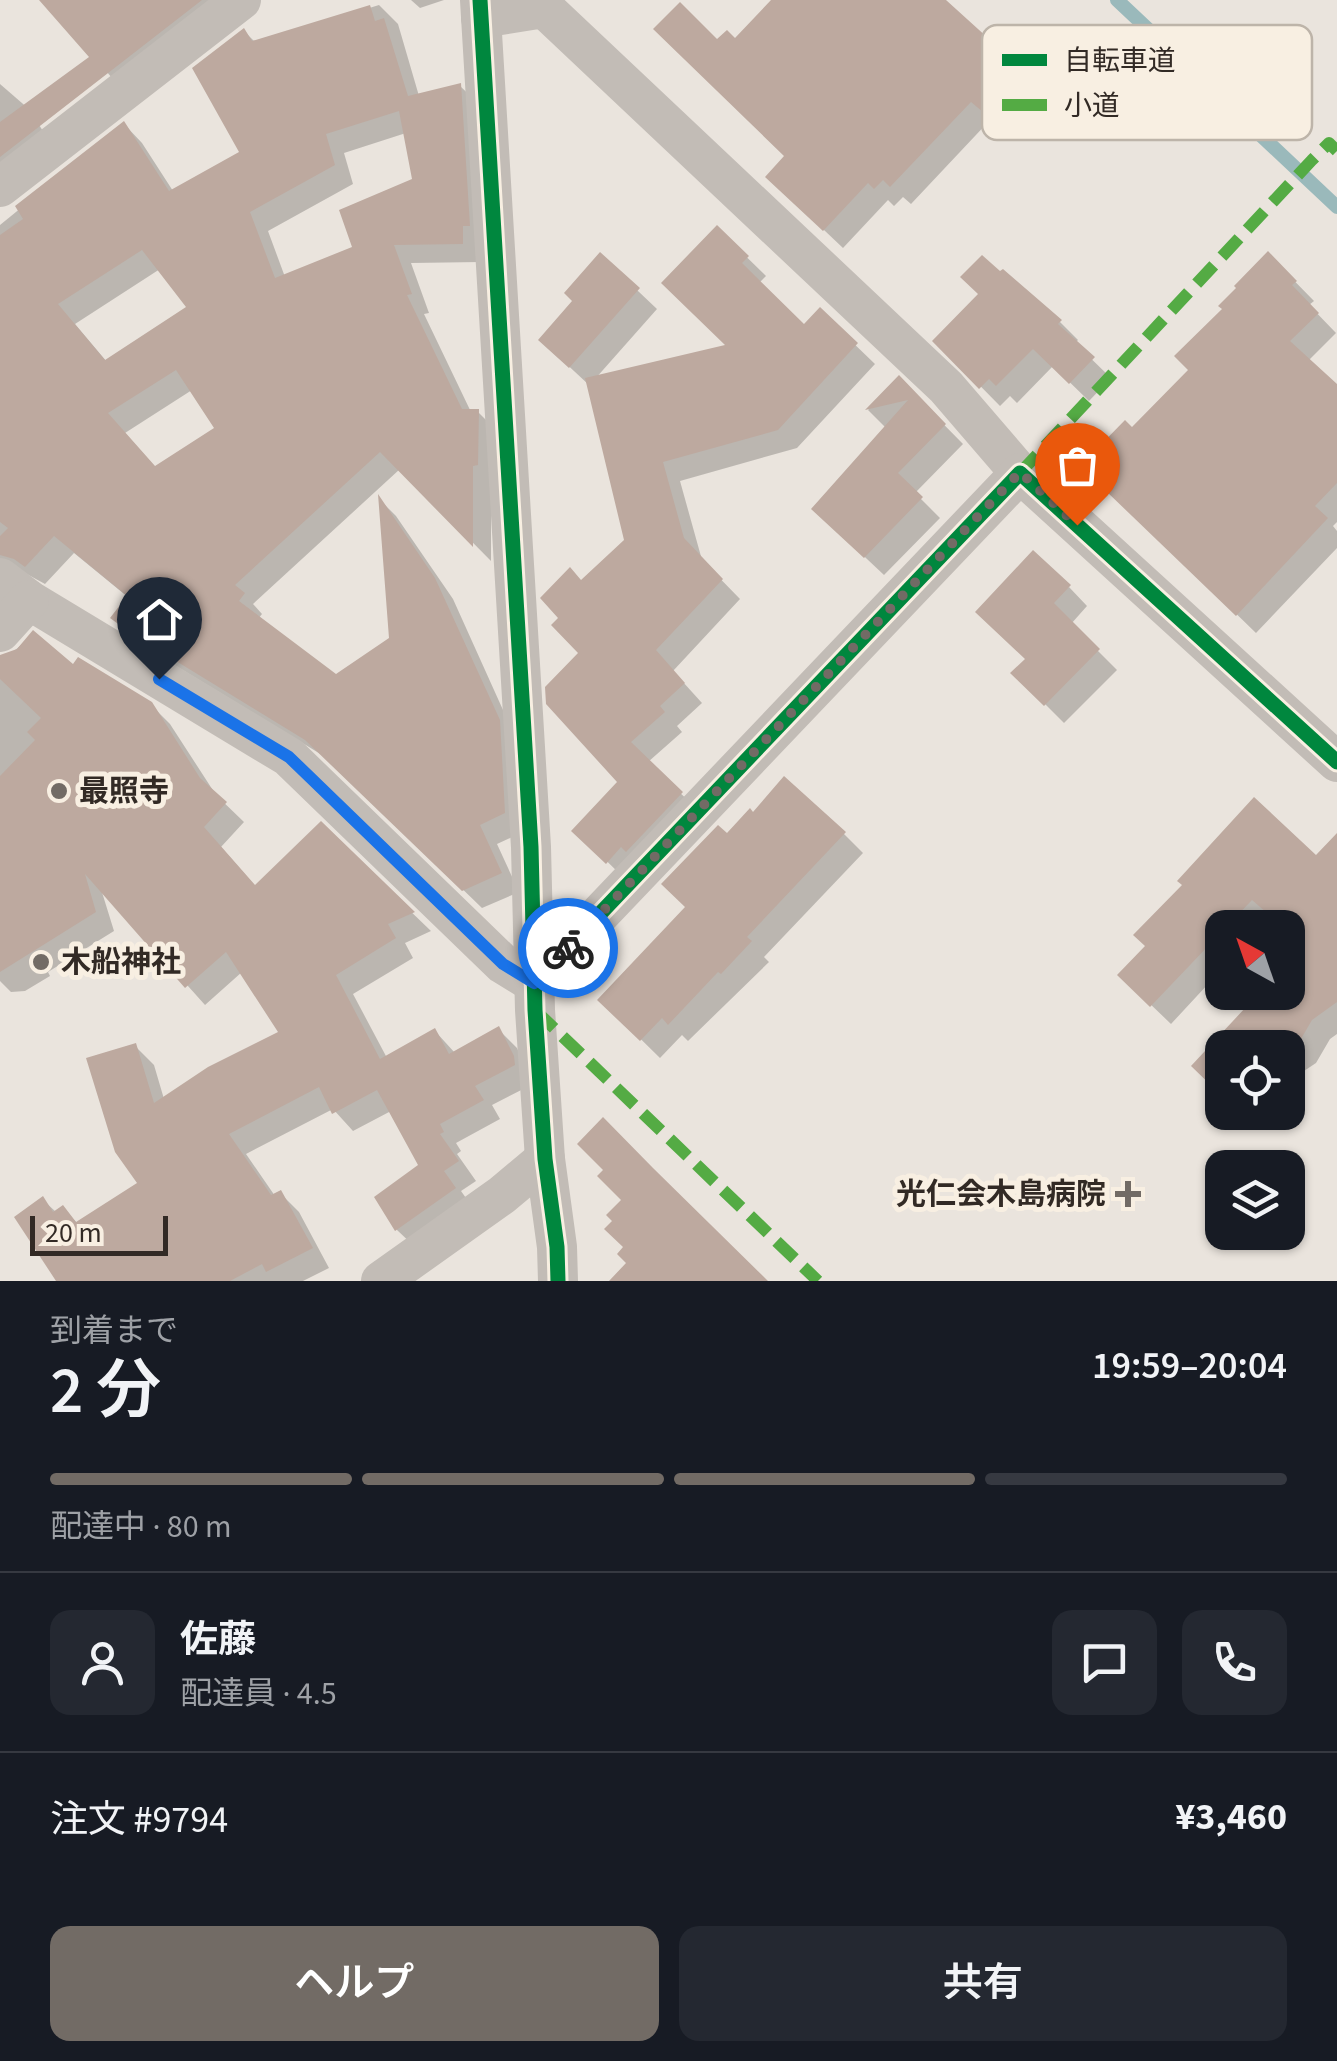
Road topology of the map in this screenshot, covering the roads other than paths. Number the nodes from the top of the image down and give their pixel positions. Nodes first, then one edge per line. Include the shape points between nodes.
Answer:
1 (241, 0) edge
2 (480, 9) edge
3 (0, 187) edge
4 (1020, 472) junction
5 (15, 589) edge
6 (0, 632) edge
7 (1337, 762) edge
8 (534, 983) junction
9 (545, 1159) junction
10 (381, 1281) edge
11 (558, 1281) edge

1 - 3 street
2 - 4 street via 544,8 946,387
2 - 8 street
4 - 7 street
4 - 8 street
5 - 6 street
5 - 8 street via 289,757 503,964
8 - 9 street
9 - 10 street
9 - 11 street

